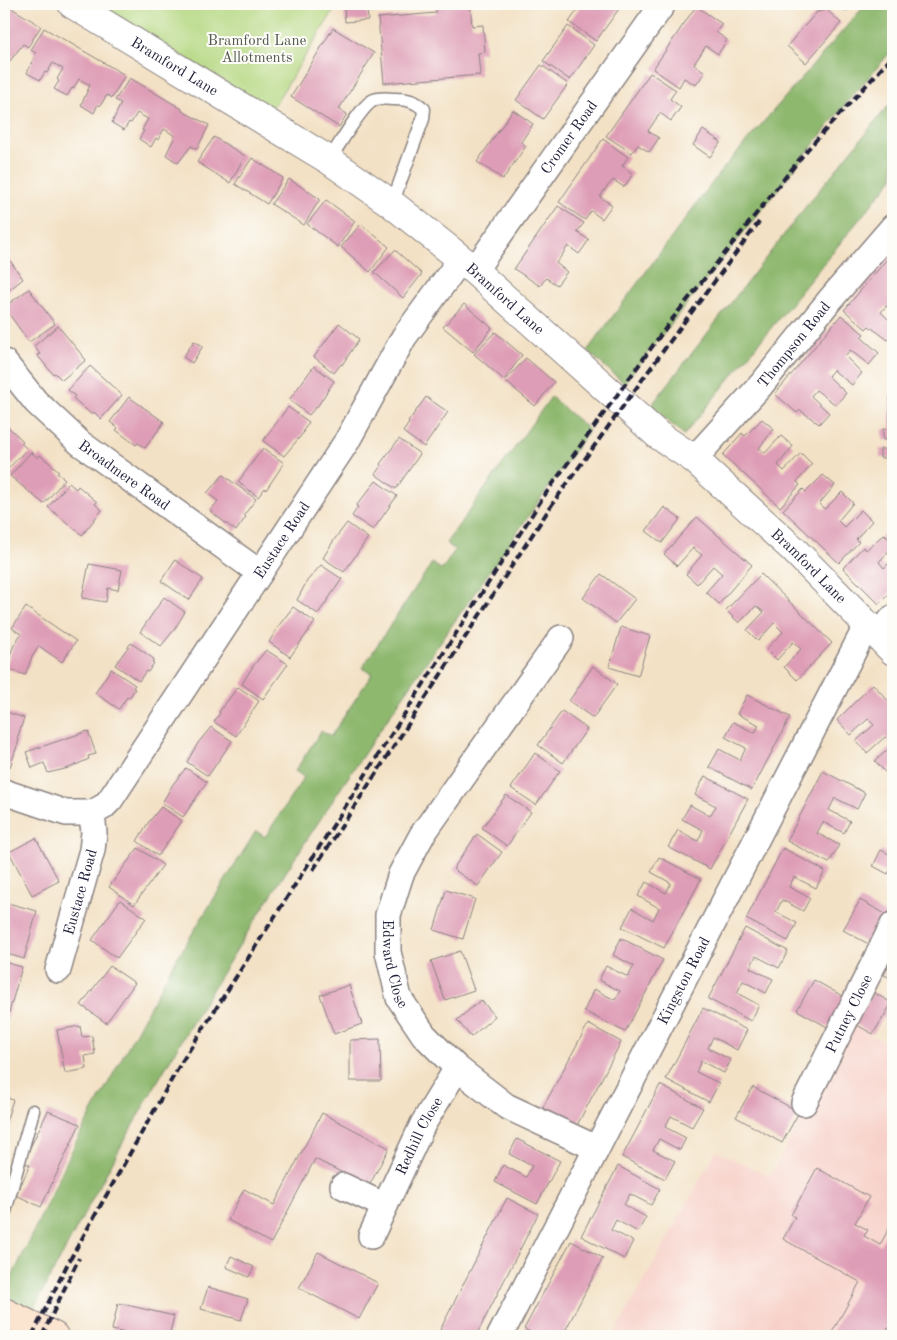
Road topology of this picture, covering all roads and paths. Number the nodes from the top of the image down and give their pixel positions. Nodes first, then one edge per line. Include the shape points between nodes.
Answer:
1 (72, 4) edge
2 (663, 4) edge
3 (329, 160) junction
4 (392, 204) junction
5 (893, 228) edge
6 (468, 265) junction
7 (4, 362) edge
8 (694, 459) junction
9 (260, 573) junction
10 (883, 632) edge
11 (561, 638) dead end
12 (4, 792) edge
13 (92, 813) junction
14 (893, 925) edge
15 (58, 970) dead end
16 (457, 1068) junction
17 (804, 1103) dead end
18 (33, 1111) dead end
19 (596, 1148) junction
20 (343, 1186) dead end
21 (385, 1206) junction
22 (4, 1215) edge
23 (371, 1236) dead end
24 (4, 1312) edge
25 (54, 1336) edge
26 (500, 1336) edge

1 - 3 street, Bramford Lane
2 - 6 street, Cromer Road
3 - 4 street, Bramford Lane
3 - 4 lane via 373,100 416,102 424,108 424,119
4 - 6 street, Bramford Lane
5 - 8 street, Thompson Road
6 - 8 street, Bramford Lane via 658,435
6 - 9 street, Eustace Road via 404,338 348,441
7 - 9 street, Broadmere Road via 36,402 80,443
8 - 10 street, Bramford Lane
9 - 13 street, Eustace Road via 110,800
10 - 19 street, Kingston Road
11 - 16 street, Edward Close via 422,835 400,874 388,916 388,952 399,998 424,1035
12 - 13 street via 66,813
13 - 15 street, Eustace Road via 92,850
14 - 17 street, Putney Close
16 - 19 street, Edward Close via 506,1106
16 - 21 street, Redhill Close via 423,1124
18 - 22 lane
19 - 26 street, Kingston Road
20 - 21 street
21 - 23 street, Redhill Close
24 - 25 main road

